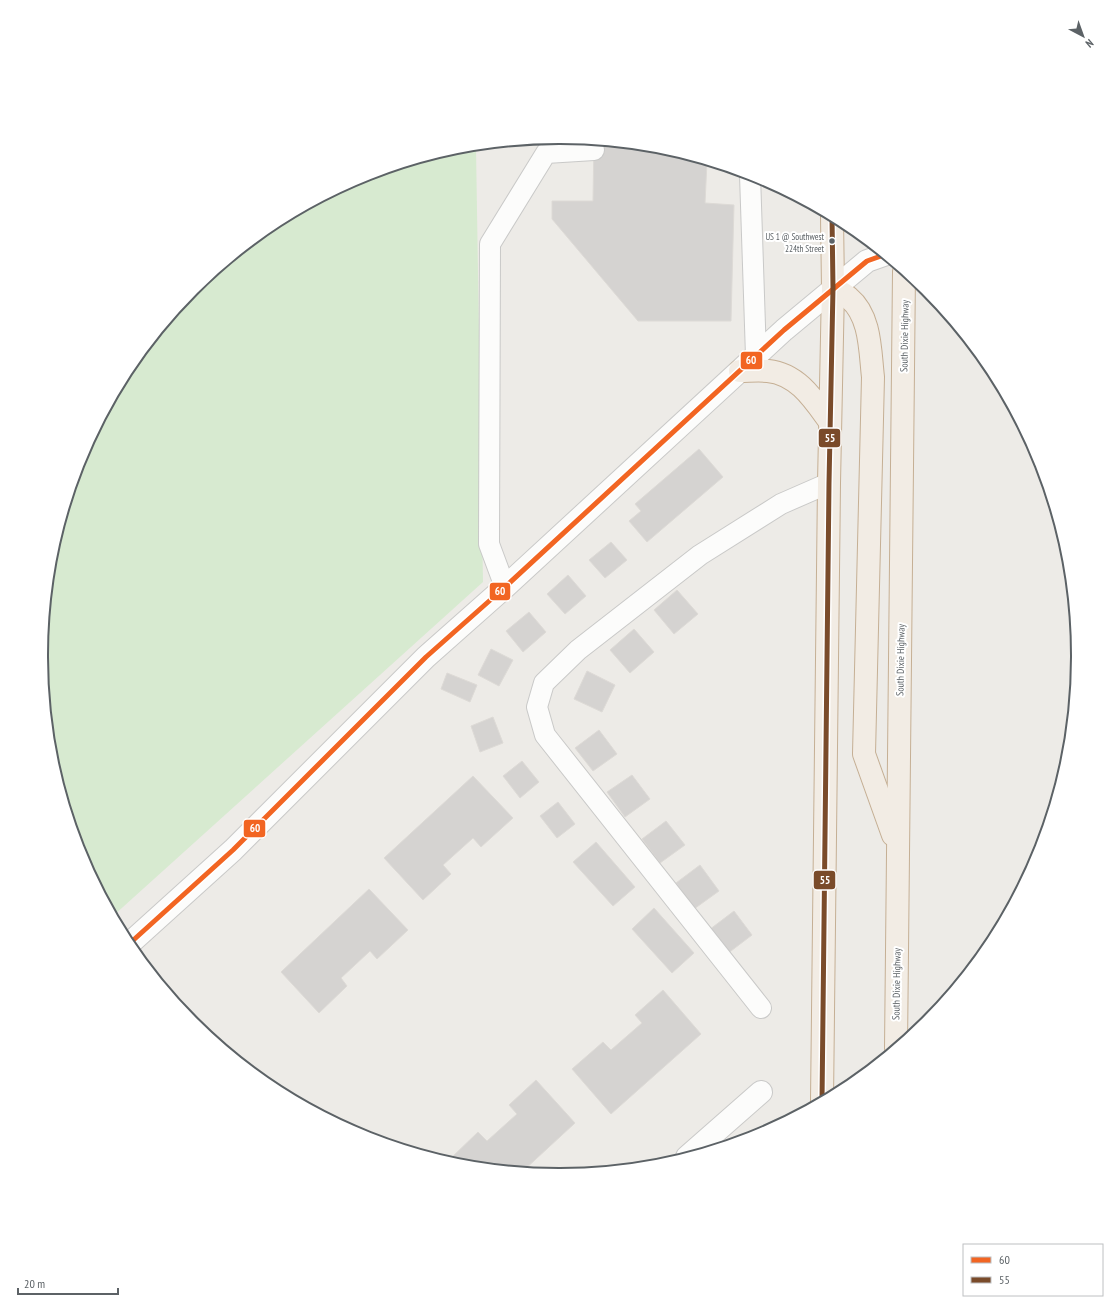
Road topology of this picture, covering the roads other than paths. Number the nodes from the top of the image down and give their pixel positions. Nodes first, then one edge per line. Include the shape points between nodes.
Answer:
1 (594, 150) dead end
2 (750, 181) edge
3 (832, 224) edge
4 (879, 257) edge
5 (904, 278) edge
6 (833, 288) junction
7 (756, 356) junction
8 (740, 371) junction
9 (830, 422) junction
10 (829, 483) junction
11 (505, 587) junction
12 (898, 848) junction
13 (134, 940) edge
14 (761, 1008) dead end
15 (896, 1042) edge
16 (761, 1092) dead end
17 (822, 1095) edge
18 (697, 1149) edge

1 - 11 lane via 546,153 490,244 489,544
2 - 7 lane
3 - 6 highway
4 - 6 street via 867,261
5 - 12 highway, South Dixie Highway
6 - 7 street
6 - 9 highway
6 - 12 highway via 849,298 859,309 869,335 873,378 864,754
7 - 8 street
8 - 9 highway via 783,374 798,383 810,395
8 - 11 street
9 - 10 highway
10 - 14 lane via 781,504 700,555 578,650 544,683 537,707 545,735
10 - 17 highway
11 - 13 street via 426,657 233,850
12 - 15 highway, South Dixie Highway
16 - 18 street

